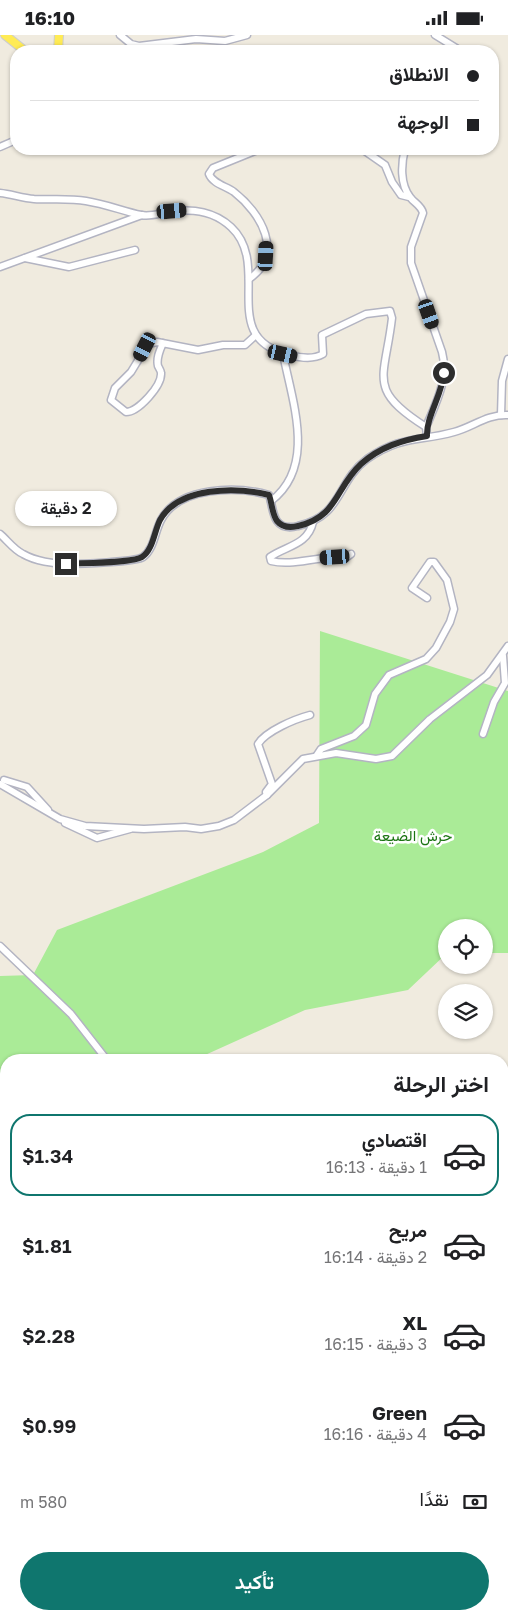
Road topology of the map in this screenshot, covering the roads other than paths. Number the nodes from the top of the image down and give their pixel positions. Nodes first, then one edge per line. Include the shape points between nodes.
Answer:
1 (5, 35) edge
2 (120, 35) edge
3 (248, 35) edge
4 (435, 35) edge
5 (18, 45) edge
6 (132, 45) edge
7 (161, 45) edge
8 (451, 45) edge
9 (245, 155) edge
10 (371, 155) edge
11 (404, 155) edge
12 (0, 193) edge
13 (409, 197) junction
14 (142, 215) junction
15 (135, 250) dead end
16 (26, 258) junction
17 (0, 267) edge
18 (249, 279) junction
19 (256, 335) junction
20 (163, 343) junction
21 (283, 354) junction
22 (508, 359) edge
23 (505, 415) edge
24 (426, 427) junction
25 (427, 436) junction
26 (271, 501) junction
27 (313, 522) junction
28 (0, 534) edge
29 (351, 554) dead end
30 (426, 598) dead end
31 (508, 646) edge
32 (503, 656) junction
33 (310, 715) dead end
34 (483, 733) dead end
35 (317, 755) junction
36 (2, 782) edge
37 (267, 795) junction
38 (50, 813) junction
39 (60, 819) junction
40 (132, 828) junction
41 (0, 945) edge
42 (102, 1054) edge

1 - 5 main road
2 - 6 street
3 - 7 street via 225,41 196,39
4 - 8 street
9 - 18 street via 212,168 209,174 214,181 242,199 264,229 266,256 258,273
10 - 13 street via 385,165 401,195
11 - 13 street via 402,174
12 - 14 street via 34,199 85,201
13 - 24 street via 423,213 411,247 411,263 444,364 440,395
14 - 16 street
14 - 18 street via 187,210 222,220 240,237 248,259
15 - 16 street via 69,267
16 - 17 street
18 - 19 street via 248,315
19 - 20 street via 246,345 223,345 204,350
19 - 21 street
20 - 20 street via 145,347 131,372 112,393 111,400 126,412 132,412 143,404 159,381 161,374 157,359
21 - 24 street via 307,358 323,355 322,335 366,314 390,311 392,319 384,371 387,394 394,405
21 - 26 street via 298,450 292,476
22 - 23 street via 501,390
23 - 25 street via 487,417 455,432
24 - 25 street
25 - 27 street via 396,443 368,459 350,477 332,507
26 - 27 street via 281,525 293,527
26 - 28 street via 269,495 247,491 212,493 182,500 165,513 155,531 150,550 138,560 66,564 37,559 22,554
27 - 29 street via 301,542 276,553 270,557 272,561 344,559
30 - 35 street via 412,589 426,566 434,562 447,580 454,609 436,648 426,659 389,675 378,687 366,725 354,736 321,749
31 - 32 street
32 - 34 street via 505,683
32 - 35 street via 476,686 430,719 392,756 383,759 343,753
33 - 37 street via 292,720 258,744 272,784 266,791
35 - 37 street via 303,759
36 - 38 street
36 - 38 street via 27,787
37 - 40 street via 234,820 219,826 201,829
38 - 39 street
39 - 40 street via 85,826
39 - 40 street via 68,827 97,838
41 - 42 street via 71,1014

